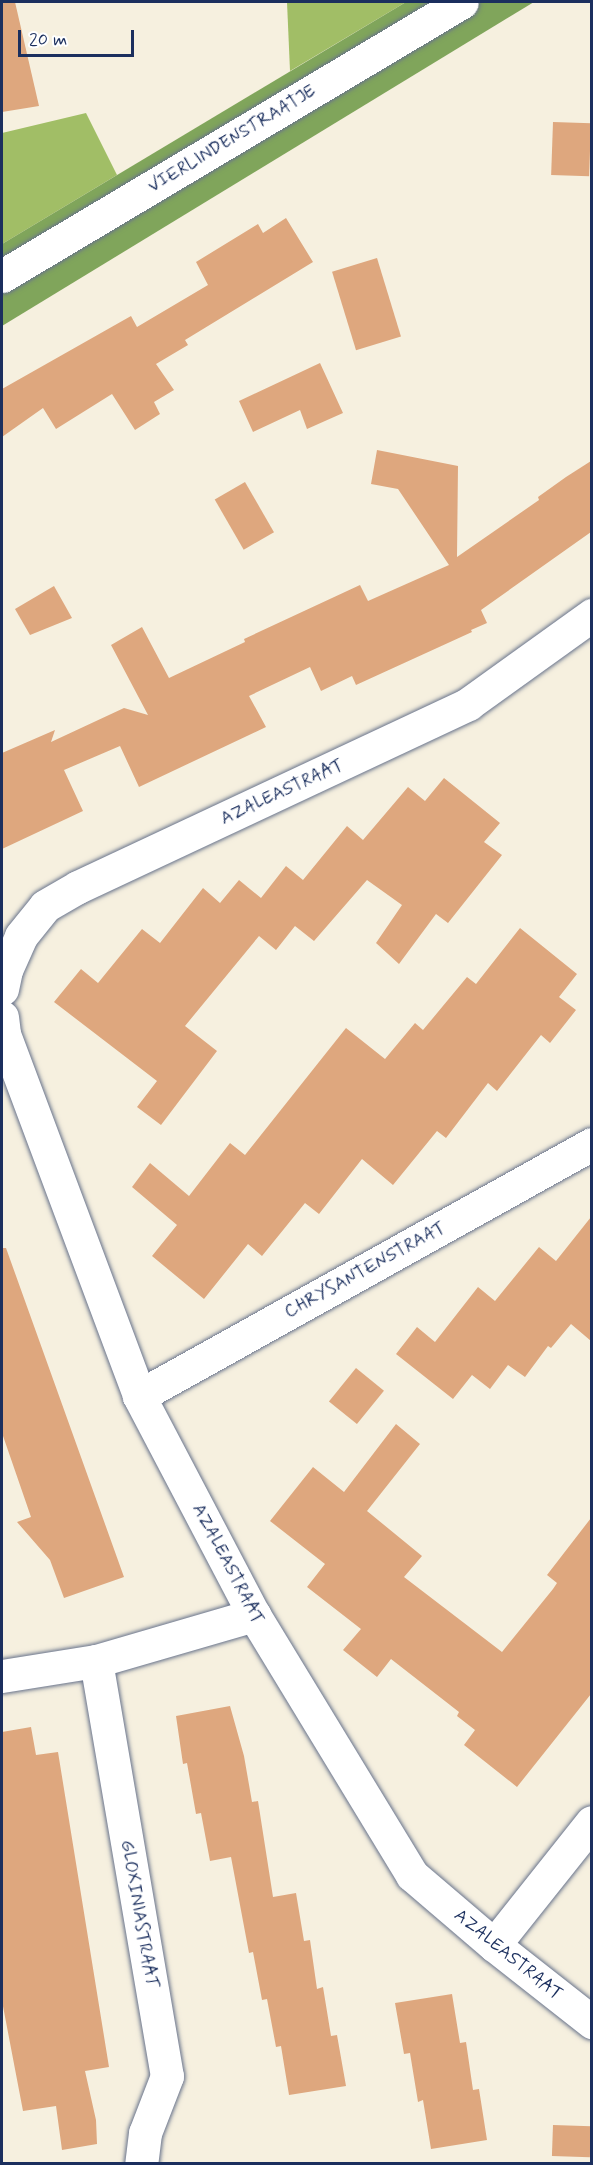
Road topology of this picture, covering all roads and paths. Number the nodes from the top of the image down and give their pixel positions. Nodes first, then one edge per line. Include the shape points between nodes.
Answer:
1 (462, 2) edge
2 (2, 276) edge
3 (591, 615) edge
4 (2, 989) edge
5 (2, 1017) edge
6 (591, 1144) edge
7 (139, 1396) junction
8 (254, 1615) junction
9 (96, 1661) junction
10 (2, 1677) edge
11 (591, 1822) edge
12 (494, 1945) junction
13 (591, 2022) edge
14 (141, 2163) edge

1 - 2 street, VIERLINDENSTRAATJE
3 - 4 street, AZALEASTRAAT via 468,704 45,906 21,936
5 - 7 street, AZALEASTRAAT via 4,1034
6 - 7 street, CHRYSANTENSTRAAT
7 - 8 street, AZALEASTRAAT
8 - 9 street
8 - 12 street, AZALEASTRAAT via 412,1875
9 - 10 street
9 - 14 street, GLOXINIASTRAAT via 167,2076 145,2133
11 - 12 street
12 - 13 street, AZALEASTRAAT

